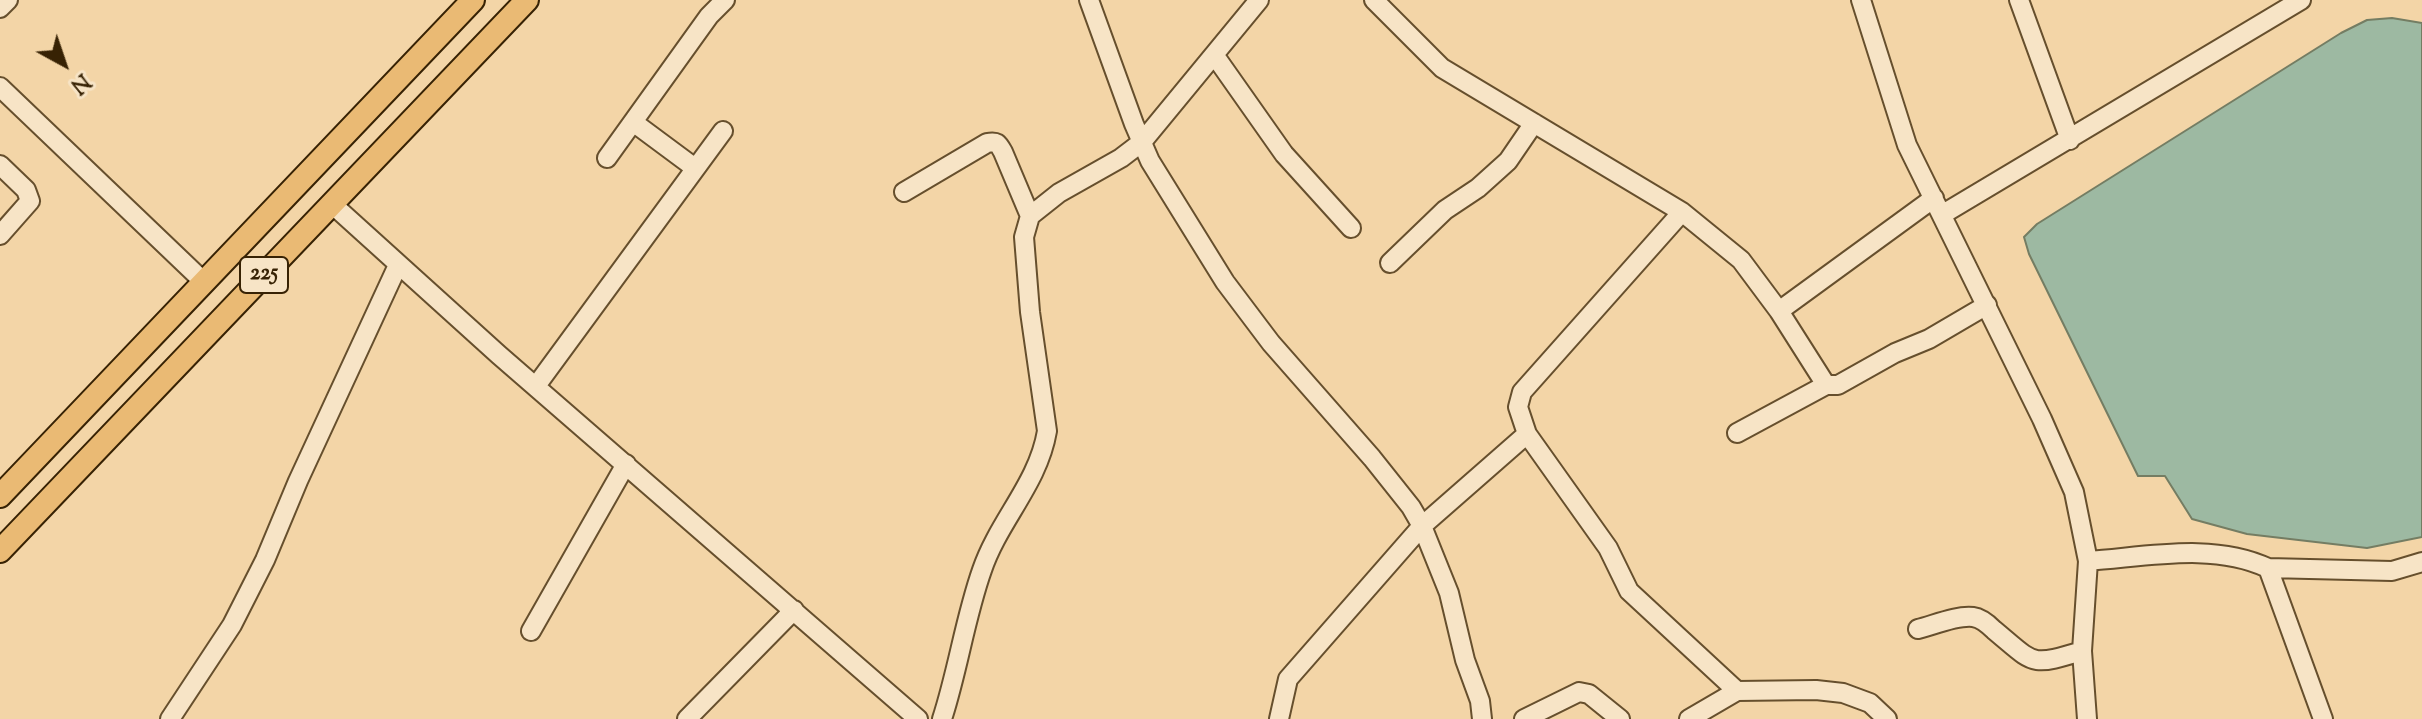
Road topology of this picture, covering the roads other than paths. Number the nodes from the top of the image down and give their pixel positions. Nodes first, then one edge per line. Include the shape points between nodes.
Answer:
1 (8, 0) edge
2 (473, 0) edge
3 (527, 0) edge
4 (725, 0) edge
5 (1089, 0) edge
6 (1259, 0) edge
7 (1374, 0) edge
8 (1861, 0) edge
9 (2019, 0) edge
10 (2301, 0) edge
11 (0, 8) edge
12 (1215, 56) junction
13 (0, 87) edge
14 (633, 122) junction
15 (1534, 123) junction
16 (723, 131) dead end
17 (2070, 140) junction
18 (1142, 142) junction
19 (607, 158) dead end
20 (0, 165) edge
21 (695, 168) junction
22 (904, 192) dead end
23 (332, 204) junction
24 (1939, 206) junction
25 (1682, 212) junction
26 (1030, 216) junction
27 (1351, 228) dead end
28 (0, 235) edge
29 (1390, 263) dead end
30 (398, 265) junction
31 (204, 282) junction
32 (1987, 305) junction
33 (1779, 311) junction
34 (1826, 385) junction
35 (536, 386) junction
36 (1737, 433) dead end
37 (1527, 434) junction
38 (626, 464) junction
39 (2, 491) edge
40 (1422, 526) junction
41 (0, 551) edge
42 (2088, 561) junction
43 (2422, 562) edge
44 (2268, 568) junction
45 (794, 610) junction
46 (1918, 629) dead end
47 (531, 631) dead end
48 (2082, 651) junction
49 (1737, 691) junction
50 (696, 715) edge
51 (170, 719) edge
52 (918, 719) edge
53 (942, 719) edge
54 (1279, 719) edge
55 (1482, 719) edge
56 (1524, 719) edge
57 (1620, 719) edge
58 (1689, 719) edge
59 (1887, 719) edge
60 (2087, 719) edge
61 (2323, 719) edge

1 - 11 street
2 - 31 main road, 225
3 - 23 main road, 225
4 - 14 street
5 - 18 street
6 - 12 street
7 - 15 street via 1442,68
8 - 24 street via 1907,145
9 - 17 street
10 - 17 street
12 - 18 street
12 - 27 street via 1284,154
13 - 31 street
14 - 19 street
14 - 21 street
15 - 25 street
15 - 29 street via 1508,161 1445,210
16 - 21 street
17 - 24 street
18 - 26 street
18 - 40 street via 1225,282
20 - 28 street via 30,201
21 - 35 street
22 - 26 street via 994,142 999,143
23 - 30 street
23 - 41 main road, 225
24 - 32 street
24 - 33 street
25 - 33 street via 1741,260
25 - 37 street via 1522,392 1518,407
26 - 53 street via 1024,237 1047,431 1044,451 982,568
30 - 35 street
30 - 51 street via 265,560 232,625
31 - 39 main road, 225
32 - 34 street via 1838,385
32 - 42 street via 2074,492
33 - 34 street
34 - 36 street
35 - 38 street
37 - 40 street
37 - 49 street via 1608,548 1629,591
38 - 45 street
38 - 47 street
40 - 54 street via 1288,679
40 - 55 street via 1449,593
42 - 44 street via 2201,552
42 - 48 street
43 - 44 street via 2392,571
44 - 61 street
45 - 50 street
45 - 52 street
46 - 48 street via 1971,616 2036,662
48 - 60 street
49 - 58 street
49 - 59 street via 1843,693 1870,703
56 - 57 street via 1579,692

